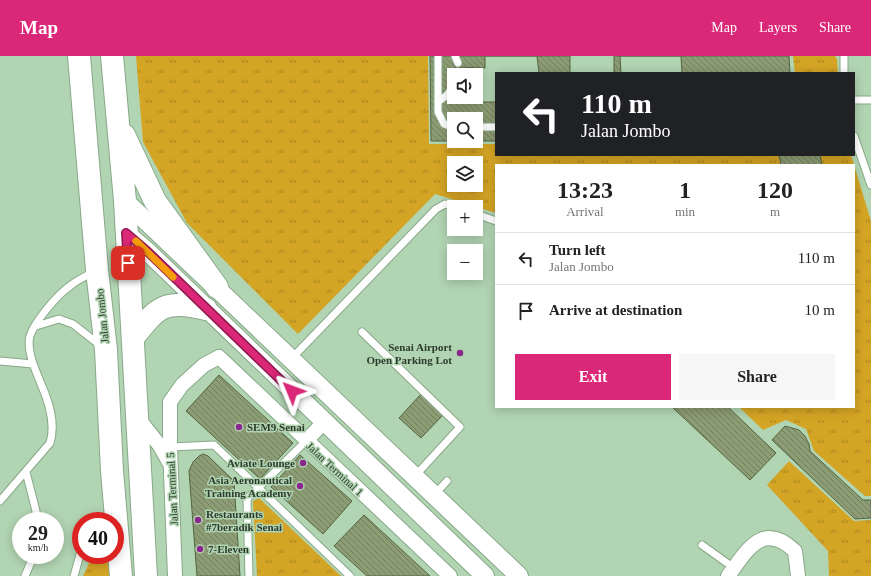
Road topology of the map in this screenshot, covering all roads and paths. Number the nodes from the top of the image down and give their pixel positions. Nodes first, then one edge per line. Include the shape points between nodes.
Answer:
1 (79, 56) edge
2 (112, 56) edge
3 (438, 56) edge
4 (844, 56) edge
5 (844, 72) edge
6 (447, 96) edge
7 (855, 100) edge
8 (871, 100) edge
9 (438, 102) junction
10 (117, 122) junction
11 (447, 125) edge
12 (495, 127) edge
13 (483, 128) edge
14 (86, 136) junction
15 (855, 139) edge
16 (871, 185) edge
17 (447, 205) edge
18 (483, 216) edge
19 (122, 218) junction
20 (495, 221) edge
21 (97, 270) junction
22 (217, 287) junction
23 (101, 305) junction
24 (206, 309) junction
25 (36, 326) junction
26 (362, 332) dead end
27 (133, 338) junction
28 (106, 350) junction
29 (292, 358) junction
30 (0, 360) edge
31 (33, 364) junction
32 (170, 402) joint
33 (138, 418) junction
34 (324, 422) junction
35 (306, 441) junction
36 (170, 447) junction
37 (171, 466) junction
38 (26, 472) junction
39 (415, 476) junction
40 (446, 481) dead end
41 (258, 490) junction
42 (399, 494) junction
43 (434, 495) junction
44 (0, 501) edge
45 (36, 512) edge
46 (419, 512) junction
47 (702, 545) dead end
48 (30, 564) edge
49 (77, 564) edge
50 (731, 572) edge
51 (25, 576) edge
52 (74, 576) edge
53 (121, 576) edge
54 (146, 576) edge
55 (175, 576) edge
56 (249, 576) edge
57 (350, 576) edge
58 (450, 576) edge
59 (485, 576) edge
60 (519, 576) edge
61 (798, 576) edge

1 - 14 main road, Jalan Jombo
2 - 10 main road
3 - 9 lane
4 - 5 lane
6 - 9 lane
7 - 8 lane
9 - 11 lane via 438,112
10 - 19 main road
10 - 22 main road via 154,201
12 - 13 lane
14 - 19 main road via 102,196
14 - 21 main road, Jalan Jombo
15 - 16 lane
17 - 29 lane via 436,209
18 - 20 lane
19 - 22 street
19 - 23 main road via 106,252
19 - 24 street
19 - 27 main road
21 - 23 main road, Jalan Jombo
21 - 25 lane via 69,286 46,310
22 - 29 street
23 - 28 main road, Jalan Jombo
24 - 27 main road via 181,304 165,307 152,314
24 - 34 street
25 - 28 lane via 59,319 73,324
25 - 31 lane via 30,337
26 - 39 lane via 460,427
27 - 33 main road
28 - 53 main road, Jalan Jombo via 112,471
29 - 39 street
30 - 31 lane
31 - 38 lane via 47,398 53,434 50,443
32 - 35 street, Jalan Terminal 1 via 182,385 204,366 220,358
32 - 36 street, Jalan Terminal 5
33 - 37 street via 160,446
33 - 54 main road
34 - 35 street
34 - 42 street
35 - 41 lane
35 - 58 street, Jalan Terminal 1
36 - 37 street, Jalan Terminal 5
36 - 41 lane via 214,445
37 - 55 street, Jalan Terminal 5
38 - 44 lane
38 - 45 lane
39 - 42 street
39 - 43 street
40 - 43 lane
41 - 56 lane via 247,499
41 - 57 lane
42 - 46 street
43 - 46 street
43 - 60 street
46 - 59 street
47 - 50 lane
48 - 51 lane
49 - 52 lane
50 - 61 street via 751,546 758,540 769,537 788,544 795,551

